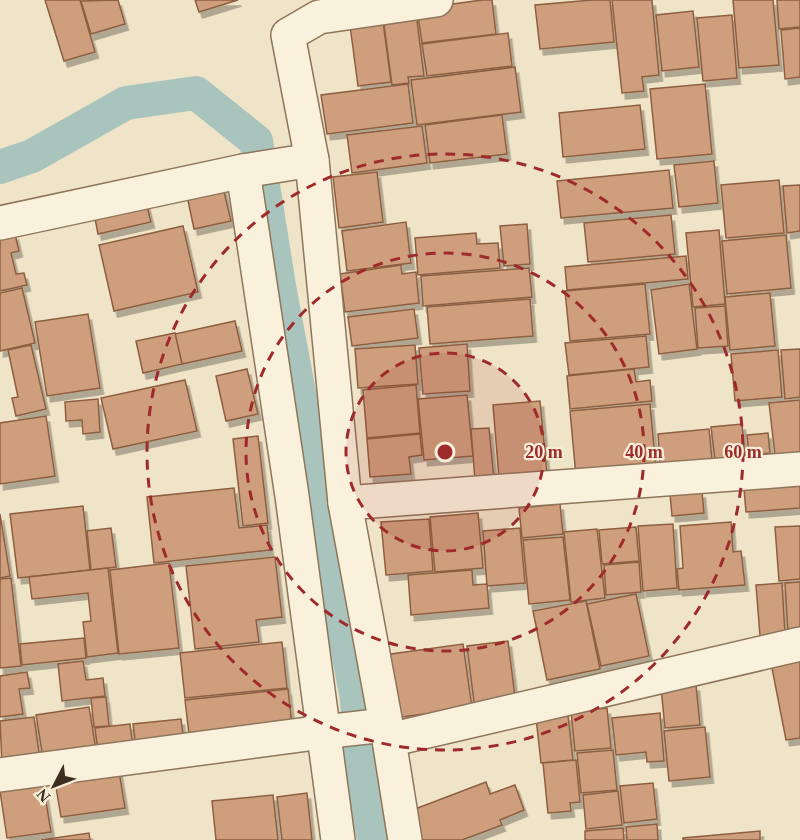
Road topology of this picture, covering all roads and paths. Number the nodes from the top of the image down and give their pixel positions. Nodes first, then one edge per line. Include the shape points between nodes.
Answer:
1 (436, 0) edge
2 (312, 160) junction
3 (243, 171) junction
4 (0, 223) edge
5 (800, 469) edge
6 (345, 503) junction
7 (800, 644) edge
8 (323, 732) junction
9 (387, 733) junction
10 (0, 775) edge
11 (338, 840) edge
12 (405, 840) edge

1 - 2 street via 319,17 288,35
2 - 3 street
2 - 6 street
3 - 4 street
3 - 8 street
5 - 6 street
6 - 9 street
7 - 9 street
8 - 9 street
8 - 10 street
8 - 11 street
9 - 12 street

